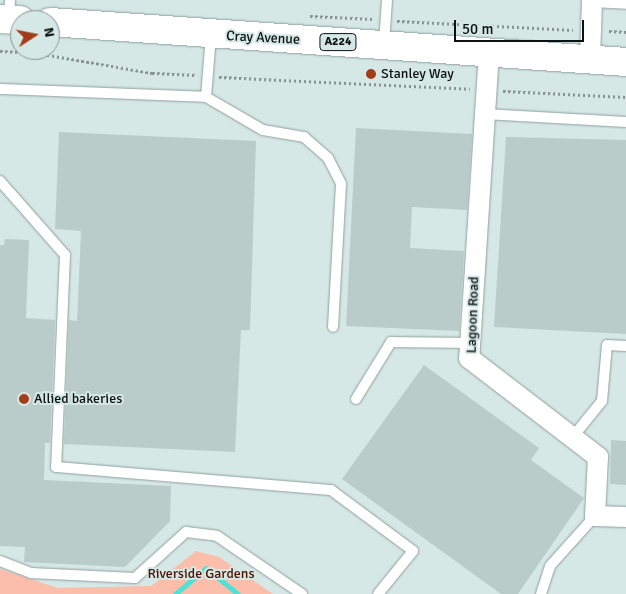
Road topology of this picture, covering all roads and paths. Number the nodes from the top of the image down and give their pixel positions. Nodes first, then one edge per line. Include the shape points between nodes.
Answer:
1 (387, 0) edge
2 (592, 1) edge
3 (626, 4) edge
4 (60, 23) edge
5 (211, 34) junction
6 (384, 44) junction
7 (0, 51) edge
8 (489, 52) junction
9 (590, 60) junction
10 (626, 62) edge
11 (208, 76) junction
12 (0, 90) edge
13 (486, 90) junction
14 (206, 97) junction
15 (626, 97) edge
16 (486, 114) junction
17 (626, 122) edge
18 (0, 181) edge
19 (333, 327) dead end
20 (470, 343) junction
21 (626, 346) edge
22 (356, 400) dead end
23 (572, 438) junction
24 (595, 516) junction
25 (626, 517) edge
26 (0, 561) edge
27 (302, 594) edge
28 (378, 594) edge
29 (540, 594) edge

1 - 6 lane
2 - 3 lane
2 - 9 street
4 - 5 main road, Cray Avenue / A224
5 - 6 main road, Cray Avenue / A224
5 - 11 lane
6 - 8 main road, Cray Avenue / A224
7 - 11 path via 152,73
8 - 9 main road, Cray Avenue / A224
8 - 13 street, Lagoon Road
9 - 10 main road, Cray Avenue / A224
11 - 13 path
11 - 14 lane
12 - 14 lane
13 - 15 path
13 - 16 street, Lagoon Road
14 - 19 lane via 263,130 304,137 328,158 341,184
16 - 17 lane
16 - 20 street, Lagoon Road
18 - 28 lane via 65,255 56,467 331,490 413,551
20 - 22 lane via 391,342
20 - 23 street, Lagoon Road via 470,358
21 - 23 lane via 607,345 602,400
23 - 24 street, Lagoon Road via 598,457
24 - 25 street
24 - 29 lane via 550,566
26 - 27 lane via 31,573 135,578 186,532 216,536

